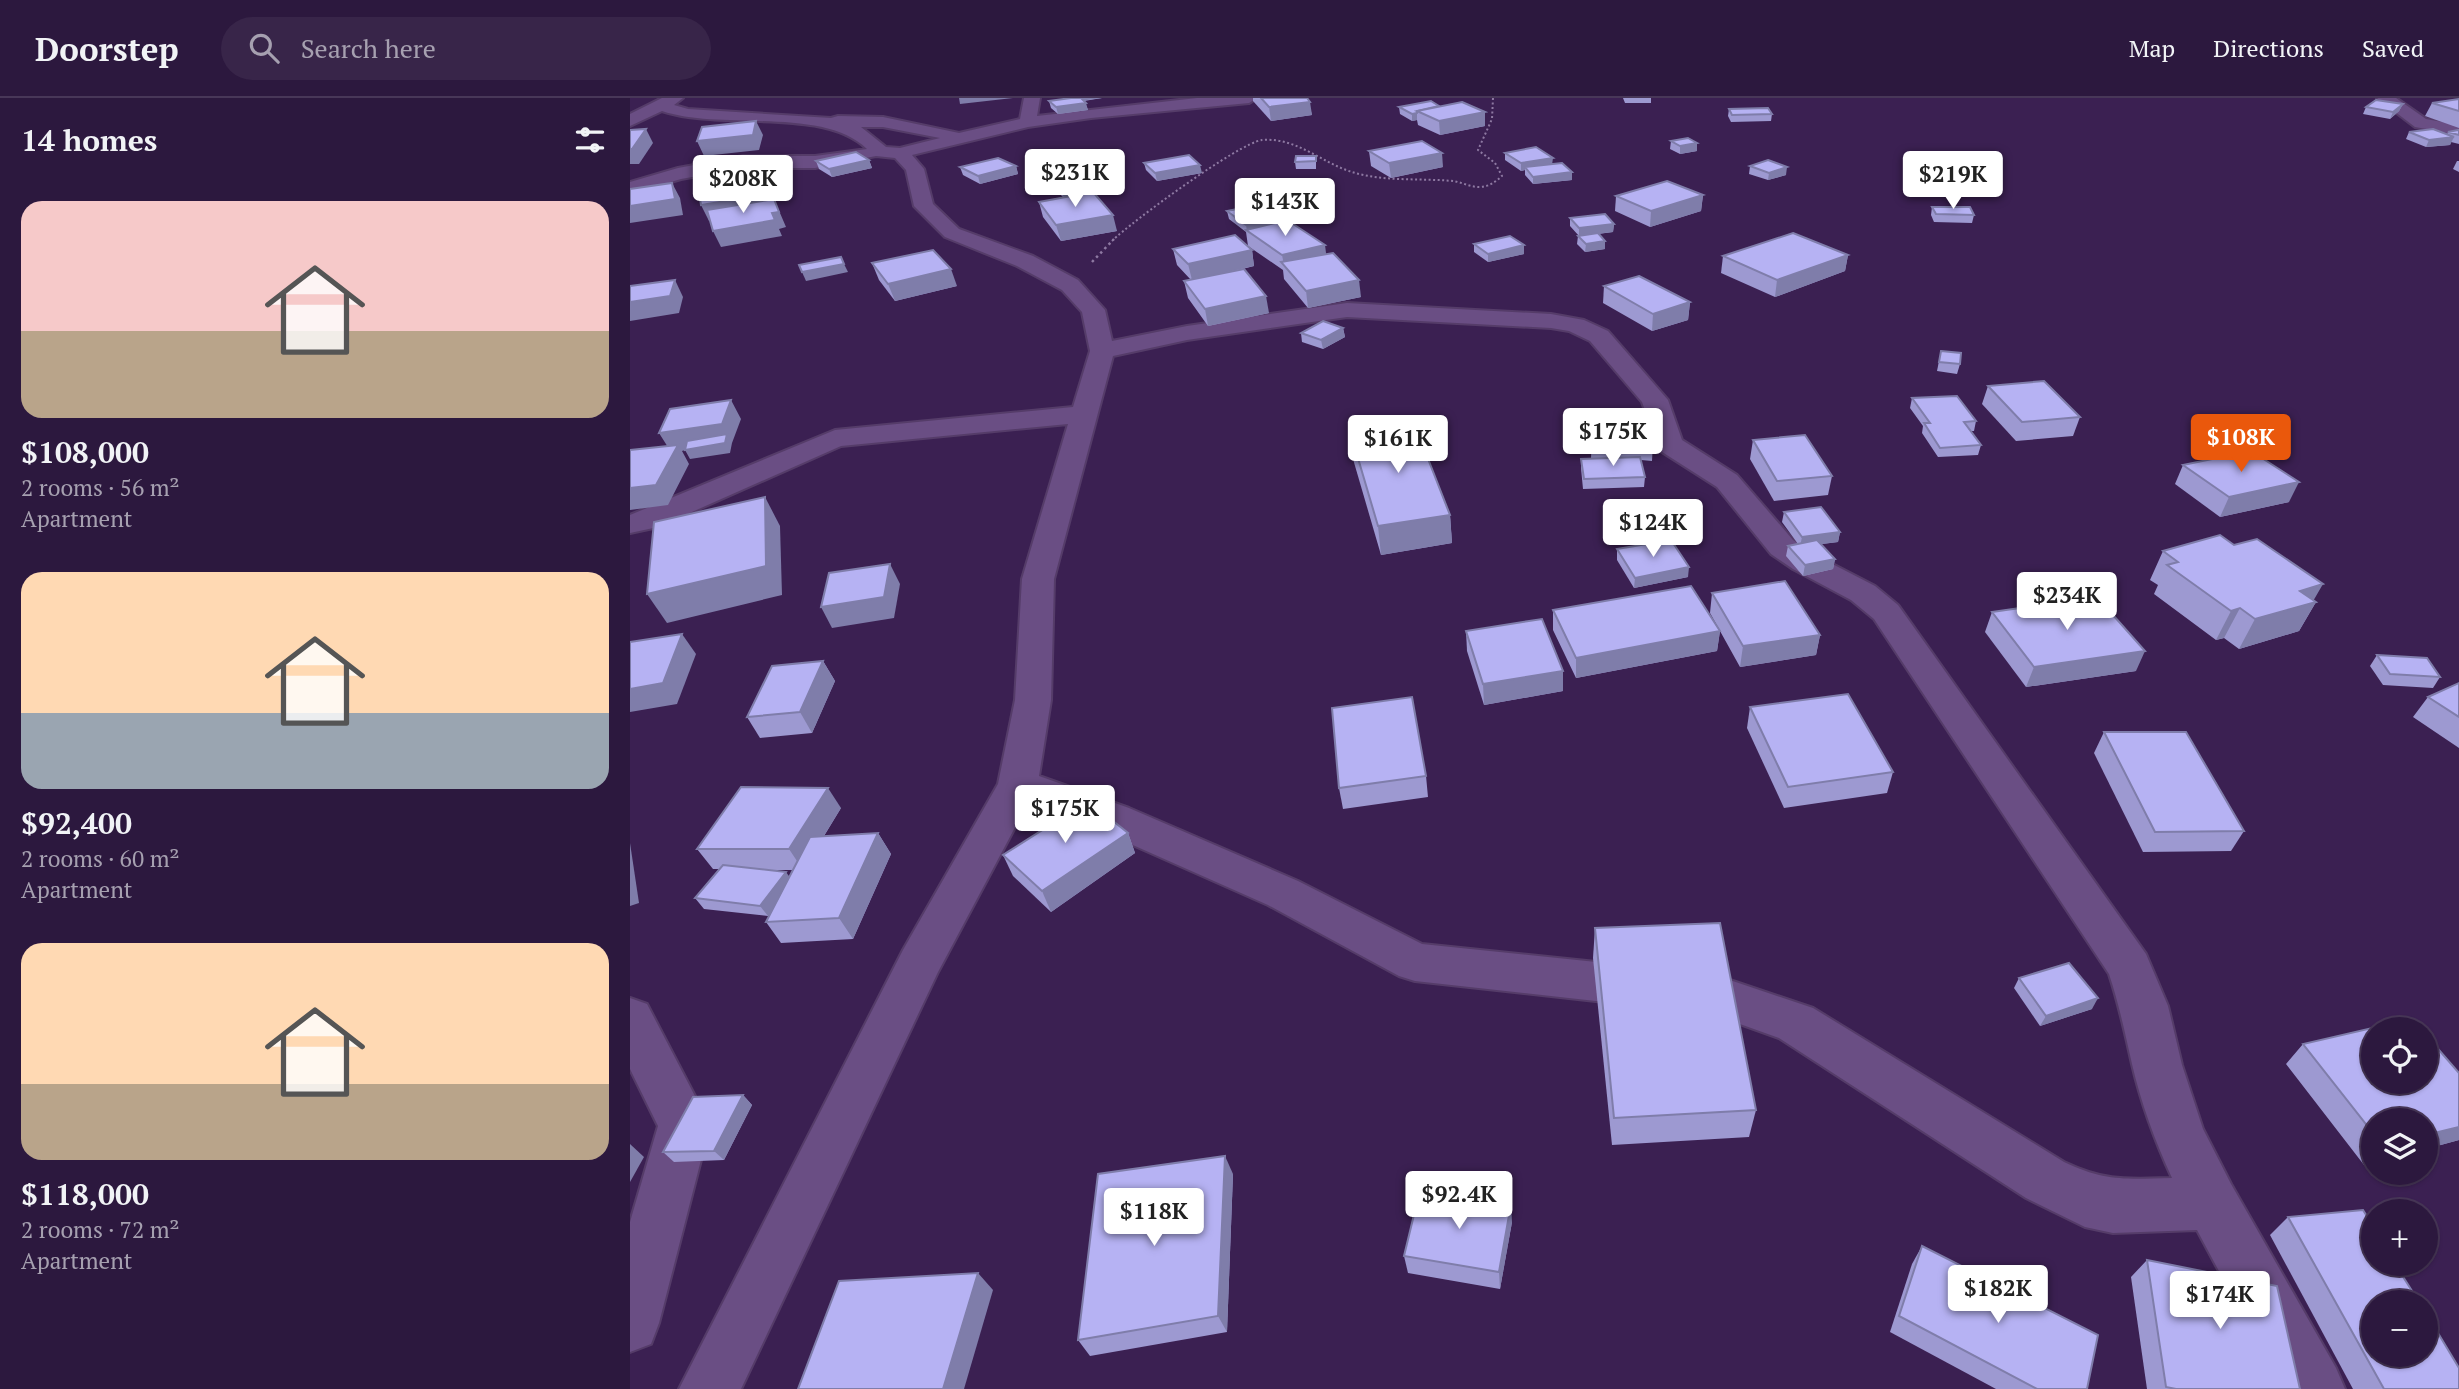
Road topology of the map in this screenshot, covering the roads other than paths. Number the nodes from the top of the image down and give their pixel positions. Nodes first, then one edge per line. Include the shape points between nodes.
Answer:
1 (1032, 98) edge
2 (1249, 98) edge
3 (2385, 98) edge
4 (668, 102) edge
5 (874, 103) dead end
6 (630, 121) edge
7 (822, 121) junction
8 (1028, 122) junction
9 (2459, 130) edge
10 (968, 138) junction
11 (890, 152) junction
12 (630, 188) edge
13 (1102, 351) junction
14 (1084, 414) junction
15 (630, 524) edge
16 (1018, 784) junction
17 (630, 1019) edge
18 (2212, 1203) junction
19 (630, 1322) edge
20 (709, 1389) edge
21 (2315, 1389) edge

1 - 8 street
2 - 8 street
3 - 9 street via 2421,122
4 - 6 street
4 - 7 street via 686,114
5 - 7 street
7 - 10 street via 883,121
7 - 11 street via 850,128
8 - 10 street
10 - 11 street
11 - 12 street via 816,162 743,162
11 - 13 street via 915,169 924,206 952,233 1070,285 1093,310
13 - 14 street
13 - 18 street via 1187,333 1347,310 1551,321 1598,336 1655,400 1668,444 1727,481 1782,547 1886,611 2130,968 2179,1136
14 - 15 street via 835,438
14 - 16 street via 1038,579 1033,700
16 - 18 street via 1114,819 1283,893 1415,962 1712,993 1796,1023 2045,1180 2085,1200 2113,1206
16 - 20 street via 919,964
17 - 19 street via 684,1125
18 - 21 street

